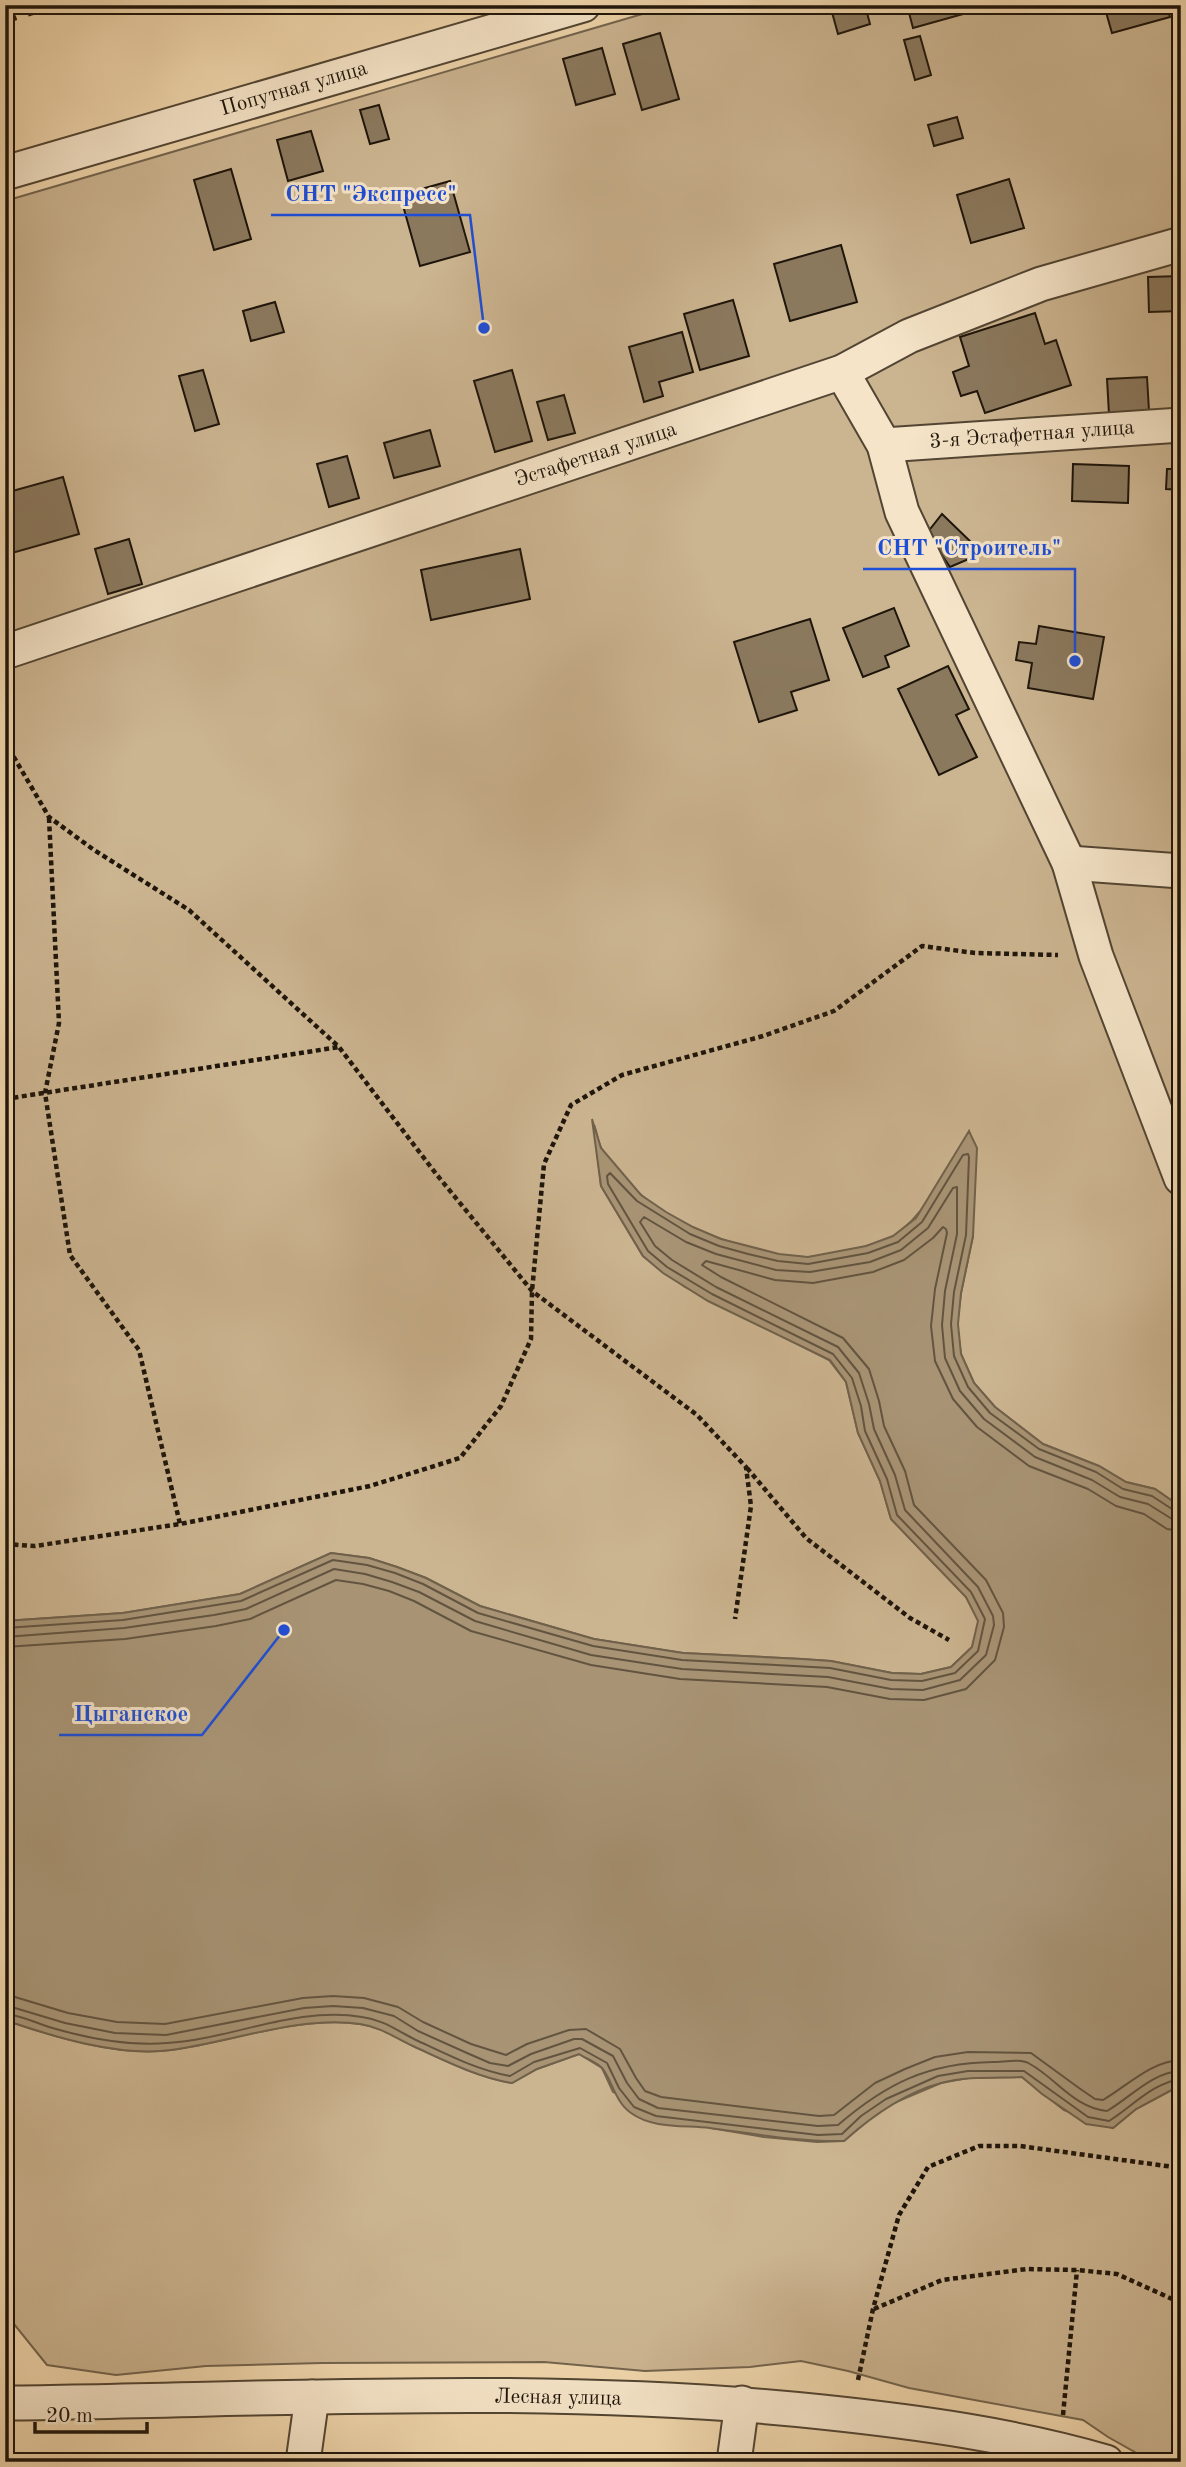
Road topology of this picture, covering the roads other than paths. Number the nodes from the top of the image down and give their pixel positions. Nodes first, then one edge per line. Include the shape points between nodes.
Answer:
1 (583, 5) edge
2 (5, 173) edge
3 (1181, 244) edge
4 (842, 372) junction
5 (1181, 425) edge
6 (884, 445) junction
7 (5, 652) edge
8 (1069, 863) junction
9 (1181, 870) edge
10 (1181, 1178) edge
11 (312, 2397) junction
12 (5, 2403) edge
13 (742, 2403) junction
14 (303, 2462) edge
15 (734, 2462) edge
16 (1106, 2462) edge

1 - 2 street, Попутная улица
3 - 4 street, Эстафетная улица via 1041,284 908,336
4 - 6 street
4 - 7 street, Эстафетная улица
5 - 6 street, 3-я Эстафетная улица
6 - 8 street via 902,512
8 - 9 street
8 - 10 street via 1096,956
11 - 12 street, Лесная улица
11 - 13 street, Лесная улица via 580,2397
11 - 14 street
13 - 15 street
13 - 16 street, Лесная улица via 968,2430

